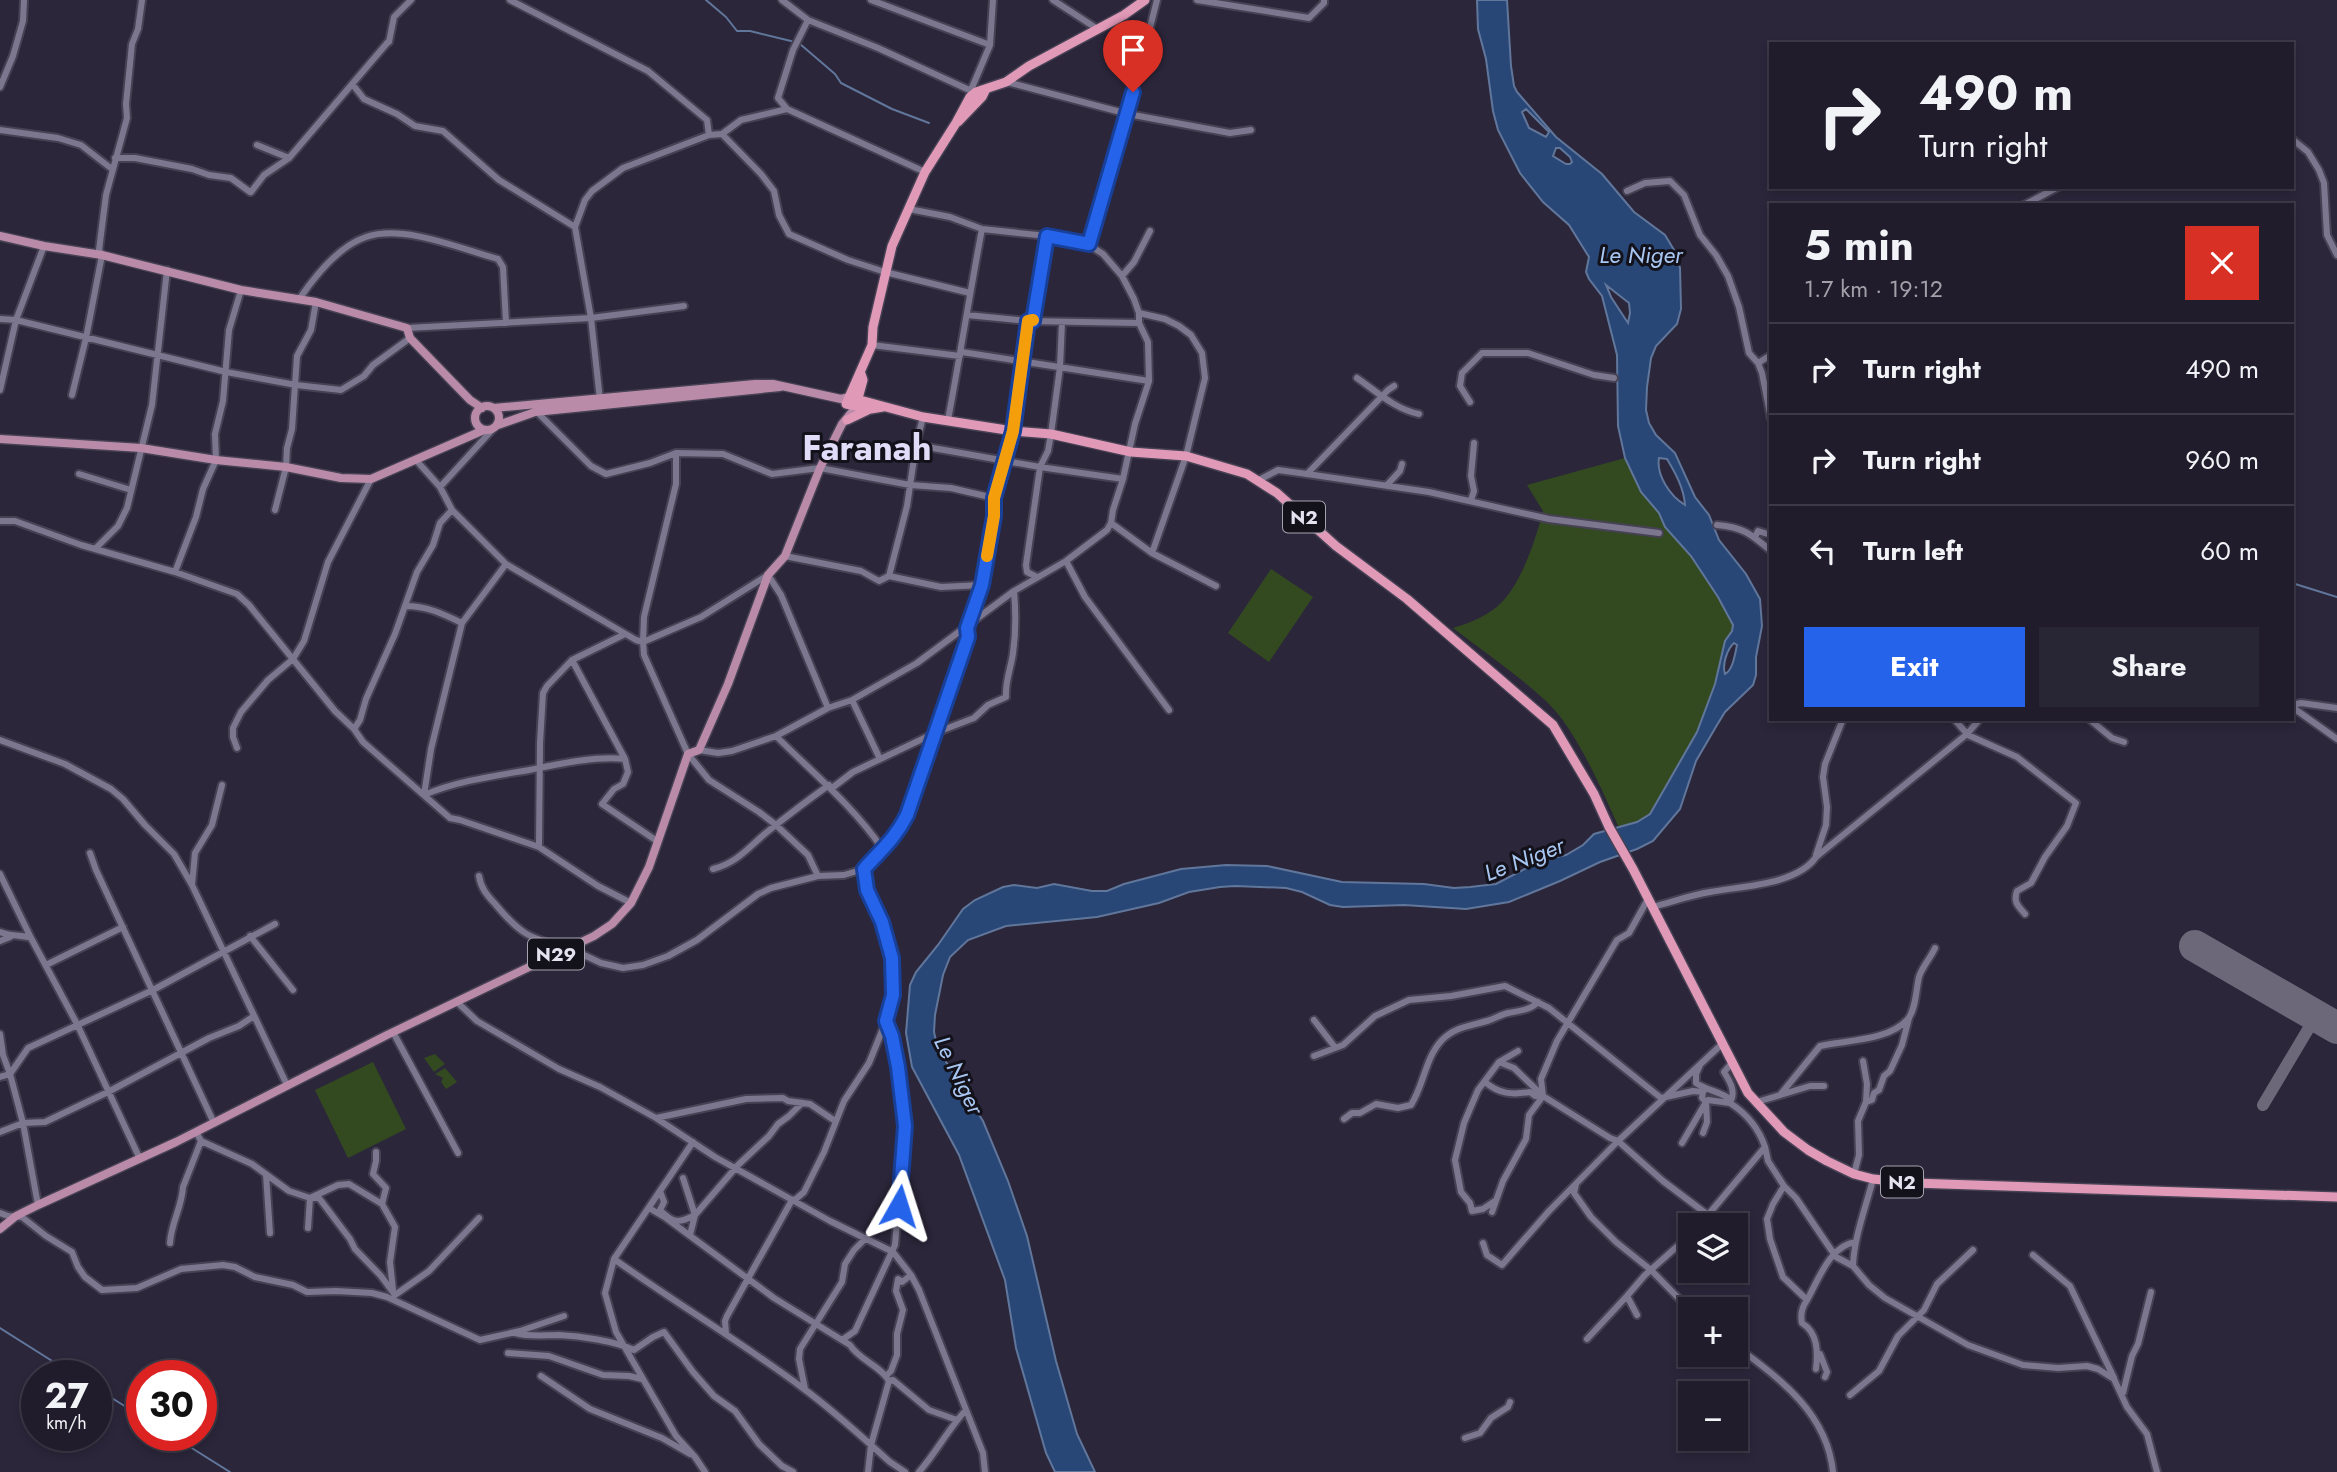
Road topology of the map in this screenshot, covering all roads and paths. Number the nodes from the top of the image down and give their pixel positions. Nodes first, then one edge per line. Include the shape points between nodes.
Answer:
1 (24, 0) edge
2 (142, 0) edge
3 (411, 0) edge
4 (510, 0) edge
5 (782, 0) edge
6 (871, 0) edge
7 (993, 0) edge
8 (1053, 0) edge
9 (1145, 0) edge
10 (1157, 0) edge
11 (1197, 0) edge
12 (1324, 0) edge
13 (808, 20) junction
14 (1096, 28) junction
15 (990, 45) junction
16 (1006, 82) junction
17 (353, 85) junction
18 (0, 87) edge
19 (979, 92) junction
20 (788, 109) junction
21 (1128, 114) junction
22 (0, 130) edge
23 (1251, 130) dead end
24 (722, 134) junction
25 (709, 135) junction
26 (2294, 141) edge
27 (257, 145) dead end
28 (115, 158) junction
29 (289, 158) junction
30 (112, 169) junction
31 (925, 172) junction
32 (2054, 189) edge
33 (1627, 191) dead end
34 (2028, 203) edge
35 (909, 209) junction
36 (575, 227) junction
37 (982, 229) junction
38 (1150, 231) dead end
39 (0, 236) edge
40 (1047, 236) junction
41 (1089, 244) junction
42 (44, 246) junction
43 (102, 255) junction
44 (2337, 255) edge
45 (167, 270) junction
46 (885, 272) junction
47 (1122, 276) junction
48 (240, 290) junction
49 (970, 293) junction
50 (300, 298) junction
51 (316, 302) junction
52 (684, 306) dead end
53 (1139, 313) junction
54 (967, 315) junction
55 (591, 318) junction
56 (0, 320) edge
57 (16, 320) junction
58 (1030, 321) junction
59 (1062, 322) junction
60 (506, 323) junction
61 (1139, 323) junction
62 (407, 328) junction
63 (86, 338) junction
64 (410, 338) junction
65 (872, 345) junction
66 (961, 354) junction
67 (159, 355) junction
68 (1769, 356) edge
69 (1023, 360) junction
70 (1758, 363) junction
71 (1060, 367) junction
72 (226, 372) junction
73 (862, 377) junction
74 (1357, 378) dead end
75 (1614, 378) dead end
76 (1149, 381) junction
77 (296, 385) junction
78 (1394, 386) dead end
79 (0, 390) edge
80 (72, 395) dead end
81 (1383, 397) junction
82 (850, 401) junction
83 (600, 402) junction
84 (1470, 402) dead end
85 (872, 406) junction
86 (494, 408) junction
87 (534, 408) junction
88 (1769, 410) edge
89 (1419, 414) dead end
90 (478, 415) junction
91 (923, 417) junction
92 (948, 420) junction
93 (845, 422) junction
94 (492, 428) junction
95 (1013, 431) junction
96 (1051, 434) junction
97 (466, 438) junction
98 (0, 439) edge
99 (1475, 443) dead end
100 (916, 444) junction
101 (141, 448) junction
102 (1130, 452) junction
103 (676, 453) junction
104 (1186, 456) junction
105 (216, 460) junction
106 (416, 460) junction
107 (1005, 461) junction
108 (1402, 464) dead end
109 (286, 467) junction
110 (1040, 467) junction
111 (820, 468) junction
112 (79, 474) dead end
113 (1307, 474) junction
114 (371, 479) junction
115 (1124, 479) junction
116 (1259, 480) junction
117 (910, 485) junction
118 (1387, 485) junction
119 (440, 486) junction
120 (131, 490) junction
121 (994, 498) junction
122 (1471, 500) junction
123 (275, 510) dead end
124 (452, 510) junction
125 (0, 521) edge
126 (1111, 523) junction
127 (1717, 524) dead end
128 (1659, 533) dead end
129 (1769, 534) edge
130 (1755, 537) junction
131 (96, 548) junction
132 (1769, 549) edge
133 (1152, 553) junction
134 (785, 556) junction
135 (1066, 561) junction
136 (506, 564) junction
137 (175, 572) junction
138 (768, 575) junction
139 (889, 576) junction
140 (1037, 578) junction
141 (982, 585) junction
142 (1216, 586) dead end
143 (1014, 591) junction
144 (406, 606) junction
145 (462, 622) junction
146 (967, 628) junction
147 (623, 635) junction
148 (643, 642) junction
149 (293, 659) junction
150 (572, 660) junction
151 (852, 701) junction
152 (2294, 705) edge
153 (828, 708) junction
154 (2294, 708) edge
155 (2337, 708) edge
156 (1169, 710) dead end
157 (1842, 721) edge
158 (1956, 721) edge
159 (1978, 721) edge
160 (2091, 721) edge
161 (354, 729) junction
162 (935, 733) junction
163 (1966, 734) junction
164 (776, 736) junction
165 (0, 740) edge
166 (2337, 740) edge
167 (2124, 742) dead end
168 (237, 748) dead end
169 (699, 750) junction
170 (688, 754) junction
171 (625, 758) junction
172 (880, 759) junction
173 (541, 768) junction
174 (222, 785) dead end
175 (830, 787) junction
176 (424, 795) junction
177 (776, 825) junction
178 (657, 841) junction
179 (539, 847) junction
180 (882, 848) junction
181 (90, 853) dead end
182 (1816, 857) junction
183 (713, 869) dead end
184 (864, 869) junction
185 (0, 874) edge
186 (479, 876) dead end
187 (818, 876) junction
188 (191, 885) junction
189 (631, 903) junction
190 (1651, 903) junction
191 (2025, 914) dead end
192 (275, 924) dead end
193 (123, 927) junction
194 (0, 932) edge
195 (250, 936) junction
196 (10, 937) junction
197 (31, 938) junction
198 (0, 941) edge
199 (568, 948) junction
200 (1935, 948) dead end
201 (224, 953) junction
202 (46, 965) junction
203 (153, 990) junction
204 (293, 990) dead end
205 (457, 1002) junction
206 (1538, 1002) junction
207 (254, 1016) junction
208 (1909, 1018) junction
209 (1314, 1020) dead end
210 (886, 1021) junction
211 (1568, 1022) junction
212 (77, 1024) junction
213 (393, 1032) junction
214 (0, 1034) edge
215 (1721, 1044) junction
216 (1334, 1046) junction
217 (1518, 1051) dead end
218 (180, 1053) junction
219 (1314, 1056) dead end
220 (1863, 1061) dead end
221 (1499, 1062) junction
222 (1731, 1063) junction
223 (1700, 1065) junction
224 (10, 1073) junction
225 (0, 1077) edge
226 (1485, 1082) junction
227 (287, 1085) junction
228 (1824, 1086) dead end
229 (1704, 1090) junction
230 (108, 1092) junction
231 (1780, 1095) junction
232 (1543, 1096) junction
233 (1661, 1098) junction
234 (1731, 1101) junction
235 (802, 1102) junction
236 (1706, 1102) junction
237 (1757, 1102) junction
238 (1866, 1102) junction
239 (656, 1118) junction
240 (1344, 1119) dead end
241 (835, 1121) junction
242 (215, 1122) junction
243 (23, 1123) junction
244 (0, 1132) edge
245 (196, 1132) junction
246 (1703, 1133) dead end
247 (1618, 1140) junction
248 (201, 1142) junction
249 (693, 1142) junction
250 (1682, 1143) dead end
251 (1765, 1147) junction
252 (376, 1153) dead end
253 (458, 1153) dead end
254 (140, 1159) junction
255 (737, 1169) junction
256 (1854, 1174) junction
257 (266, 1175) junction
258 (683, 1178) dead end
259 (1873, 1179) junction
260 (1576, 1184) junction
261 (1784, 1186) junction
262 (660, 1191) junction
263 (310, 1198) junction
264 (2336, 1199) edge
265 (792, 1200) junction
266 (1496, 1201) junction
267 (382, 1204) junction
268 (38, 1205) junction
269 (649, 1208) junction
270 (1492, 1212) dead end
271 (0, 1213) edge
272 (1706, 1213) edge
273 (1711, 1213) edge
274 (695, 1215) junction
275 (16, 1216) junction
276 (479, 1218) dead end
277 (667, 1218) junction
278 (308, 1228) dead end
279 (0, 1229) edge
280 (270, 1233) dead end
281 (690, 1234) junction
282 (866, 1238) junction
283 (1856, 1242) junction
284 (170, 1243) dead end
285 (1483, 1243) dead end
286 (1678, 1246) edge
287 (1973, 1251) dead end
288 (893, 1252) junction
289 (1833, 1253) junction
290 (2034, 1255) dead end
291 (614, 1259) junction
292 (1853, 1266) junction
293 (885, 1270) junction
294 (1651, 1270) junction
295 (911, 1275) junction
296 (747, 1277) junction
297 (897, 1283) junction
298 (2151, 1292) dead end
299 (395, 1295) junction
300 (1627, 1296) junction
301 (1678, 1298) edge
302 (1807, 1300) junction
303 (1637, 1315) dead end
304 (564, 1316) dead end
305 (1919, 1316) junction
306 (814, 1323) junction
307 (513, 1332) junction
308 (726, 1334) junction
309 (1587, 1339) dead end
310 (842, 1340) junction
311 (625, 1346) junction
312 (1818, 1350) junction
313 (508, 1353) dead end
314 (1748, 1355) edge
315 (1816, 1369) dead end
316 (541, 1376) dead end
317 (1825, 1377) dead end
318 (887, 1378) junction
319 (643, 1379) junction
320 (2114, 1379) junction
321 (805, 1389) junction
322 (2123, 1394) junction
323 (1850, 1395) dead end
324 (1510, 1402) dead end
325 (966, 1410) junction
326 (957, 1420) junction
327 (1465, 1438) dead end
328 (872, 1445) junction
329 (695, 1457) junction
330 (1833, 1471) edge
331 (705, 1472) edge
332 (793, 1472) edge
333 (868, 1472) edge
334 (905, 1472) edge
335 (919, 1472) edge
336 (985, 1472) edge
337 (2157, 1472) edge

1 - 18 street via 23,21
2 - 28 street via 132,44 127,118
3 - 17 street via 394,18 389,42
4 - 25 street via 648,71 707,120
5 - 13 street
6 - 15 street
7 - 15 street
8 - 14 street
9 - 14 highway
10 - 21 street
11 - 12 street via 1310,18
13 - 19 street
13 - 20 street via 778,98
14 - 16 highway
15 - 19 street
16 - 19 highway
16 - 21 street
17 - 29 street
17 - 36 street via 364,99 415,126 443,131 499,180
19 - 31 highway via 970,97
20 - 24 street via 741,120
20 - 31 street
21 - 23 street via 1230,133
21 - 41 street
22 - 30 street via 81,145
24 - 25 street
24 - 46 street via 774,191 789,234
25 - 36 street via 623,167 592,191
26 - 44 street via 2308,152 2324,183 2327,235
27 - 29 street
28 - 29 street via 231,178 250,192 264,175
28 - 30 street
30 - 43 street via 100,239
31 - 35 highway
32 - 34 street
33 - 70 street via 1670,181 1684,195 1700,235 1728,276 1749,353
35 - 37 street
35 - 46 highway
36 - 55 street
37 - 40 street
37 - 49 street
38 - 47 street
39 - 42 main road
40 - 41 street
40 - 58 street
41 - 47 street
42 - 43 main road
42 - 57 street
43 - 45 main road
43 - 63 street
45 - 48 main road
45 - 67 street
46 - 49 street
46 - 65 highway
47 - 53 street
48 - 50 main road
48 - 72 street via 229,330
49 - 54 street
50 - 51 main road
50 - 60 street via 345,249 365,237 391,234 437,239 498,259 503,267
51 - 62 main road
51 - 77 street via 311,330 297,356
52 - 55 street
53 - 61 street
53 - 104 street via 1180,326 1202,353 1205,378
54 - 58 street
54 - 66 street
55 - 60 street
55 - 83 street
56 - 57 street
57 - 63 street
57 - 79 street
58 - 59 street
58 - 69 street
59 - 61 street
59 - 71 street
60 - 62 street
61 - 76 street via 1149,342
62 - 64 main road
63 - 67 street
63 - 80 street
64 - 77 street via 341,390
64 - 90 main road via 470,400
65 - 66 street
65 - 73 highway
66 - 69 street
66 - 92 street
67 - 72 street
67 - 101 street
68 - 70 street
69 - 71 street
69 - 95 street
70 - 88 street
71 - 76 street
71 - 96 street
72 - 77 street
72 - 105 street via 215,434
73 - 82 highway
73 - 85 highway
74 - 81 street
75 - 84 street via 1528,353 1482,353 1462,373 1461,386
76 - 102 street
77 - 109 street
78 - 81 street
81 - 89 street
81 - 113 street
82 - 83 main road via 755,384
82 - 85 highway, N2
82 - 93 main road
83 - 87 main road
85 - 91 highway, N2
85 - 93 highway
86 - 87 main road
86 - 90 main road
86 - 94 main road via 499,416
87 - 94 main road
87 - 103 street via 591,466 606,474
90 - 94 main road
90 - 97 main road
91 - 92 highway, N2
91 - 100 street
92 - 95 highway, N2
93 - 111 main road
94 - 97 main road
94 - 119 street
95 - 96 highway, N2
95 - 107 street
96 - 102 highway, N2
96 - 110 street
97 - 106 main road
98 - 101 main road
99 - 122 street
100 - 107 street
100 - 117 street
101 - 105 main road
101 - 120 street
102 - 104 highway, N2
102 - 115 street
103 - 111 street via 723,454 772,474
103 - 148 street via 676,484 644,617
104 - 116 highway, N2
104 - 133 street
105 - 109 main road
105 - 137 street
106 - 114 main road
106 - 119 street
107 - 110 street
107 - 121 street
108 - 118 street
109 - 114 main road
109 - 123 street
110 - 115 street
110 - 140 street via 1026,565 1027,572
111 - 117 street
111 - 134 main road
112 - 120 street
113 - 116 street via 1278,470
113 - 118 street
114 - 149 street via 328,562 304,641
115 - 126 street
116 - 190 highway, N2 via 1547,718 1565,742
117 - 121 street
117 - 139 street
118 - 122 street
119 - 124 street
120 - 131 street via 118,526
121 - 141 street
122 - 128 street via 1549,519
124 - 136 street
124 - 144 street via 440,523
125 - 131 street via 15,521
126 - 133 street
126 - 135 street
127 - 130 street
129 - 130 street via 1758,531
130 - 132 street
131 - 137 street
133 - 142 street
134 - 138 main road
134 - 139 street via 861,571 879,581
135 - 140 street
135 - 156 street via 1085,597
136 - 145 street
136 - 147 street
137 - 149 street via 237,594
138 - 148 street via 701,617
138 - 153 street via 781,595
138 - 169 main road
139 - 141 street via 941,587
140 - 143 street
141 - 146 street
143 - 146 street
143 - 162 street via 1017,623 1006,697 974,718
144 - 145 street via 419,606
144 - 161 street
145 - 176 street
146 - 151 street
146 - 162 street via 968,637
147 - 148 street
147 - 150 street
148 - 170 street via 644,655
149 - 161 street
149 - 168 street via 241,712 233,728
150 - 171 street
150 - 173 street via 543,693
151 - 153 street
151 - 172 street
152 - 155 street
153 - 164 street
154 - 166 street
157 - 182 street via 1825,764 1826,825
158 - 163 street
159 - 163 street
160 - 167 street
161 - 176 street
162 - 172 street
162 - 180 street via 907,815 891,842
163 - 182 street
163 - 191 street via 2017,757 2076,803 2031,883 2017,891 2015,899
164 - 169 street via 732,751
164 - 175 street
165 - 188 street via 65,764 111,789 174,854
169 - 170 main road
170 - 177 street via 709,780
170 - 178 main road, N29
171 - 173 street
171 - 178 street via 628,772 623,784 602,804
172 - 175 street
173 - 176 street
173 - 179 street
174 - 188 street via 212,825 195,853
175 - 177 street
175 - 180 street
176 - 179 street via 450,818
177 - 183 street via 743,855
177 - 187 street via 808,855
178 - 189 main road, N29
179 - 189 street
180 - 184 street
181 - 193 street
182 - 190 street via 1788,877
184 - 187 street
184 - 210 street via 892,958 893,995
185 - 197 street
186 - 199 street via 481,886 516,929
187 - 199 street via 758,894 697,940 643,965 623,968
188 - 201 street
189 - 199 main road, N29 via 612,924
190 - 211 street via 1629,933 1617,940
190 - 215 highway, N2
192 - 195 street
193 - 202 street
193 - 203 street
194 - 196 street
195 - 201 street
195 - 204 street
196 - 197 street
196 - 198 street
197 - 202 street
199 - 205 main road, N29
200 - 208 street via 1920,974
201 - 203 street
201 - 207 street
202 - 212 street
203 - 212 street
203 - 218 street
205 - 213 main road, N29
205 - 239 street via 477,1021 559,1069
206 - 211 street
206 - 216 street via 1504,986 1409,1000 1375,1016 1343,1045
206 - 240 street via 1534,1007 1460,1027 1441,1041 1411,1105 1376,1104
207 - 218 street
207 - 227 street
208 - 231 street via 1869,1038 1820,1046
208 - 238 street via 1889,1071 1872,1100
209 - 216 street
210 - 241 street via 869,1063
210 - 288 street via 898,1067 905,1126
211 - 232 street via 1541,1079
211 - 233 street
212 - 224 street via 29,1048
212 - 230 street
213 - 227 main road, N29
213 - 253 street
214 - 224 street
215 - 222 highway, N2
215 - 223 street
216 - 219 street
217 - 221 street
218 - 230 street
218 - 242 street
220 - 238 street
221 - 226 street
221 - 232 street via 1514,1068
222 - 234 street via 1724,1072 1730,1081
222 - 237 highway, N2
223 - 229 street via 1696,1083
223 - 233 street
224 - 225 street
224 - 243 street
226 - 232 street via 1505,1093
226 - 266 street via 1464,1123 1455,1160 1461,1192 1472,1211
227 - 242 main road, N29
228 - 231 street
229 - 233 street
229 - 234 street via 1722,1092
229 - 236 street
230 - 243 street via 45,1122
230 - 254 street
231 - 237 street
232 - 247 street
232 - 266 street via 1529,1115 1526,1139
233 - 247 street
234 - 236 street
234 - 251 street
235 - 239 street via 746,1099
235 - 241 street
235 - 255 street
236 - 246 street
236 - 250 street
237 - 256 highway, N2 via 1808,1150
238 - 256 street via 1858,1121 1859,1155
239 - 249 street
241 - 265 street via 804,1192
242 - 245 main road, N29
243 - 244 street
243 - 268 street
245 - 248 street
245 - 254 main road, N29
247 - 260 street
247 - 272 street via 1662,1181
248 - 257 street
248 - 284 street via 183,1187
249 - 255 street
249 - 262 street
251 - 261 street
251 - 273 street
252 - 267 street via 373,1174 386,1188
254 - 268 main road, N29
255 - 265 street
255 - 274 street
256 - 259 highway, N2
257 - 263 street via 289,1191
257 - 280 street
258 - 274 street
259 - 264 highway, N2
259 - 283 street
260 - 285 street via 1502,1265 1487,1255
260 - 294 street via 1574,1193 1591,1217
261 - 289 street
261 - 302 street via 1767,1219 1770,1239 1783,1277
262 - 269 street
262 - 277 street via 664,1202 660,1210
263 - 267 street via 349,1184
263 - 278 street
263 - 299 street via 319,1198
265 - 282 street
265 - 296 street
266 - 270 street
267 - 299 street via 395,1227 390,1262
268 - 275 main road, N29
269 - 277 street
269 - 291 street
271 - 275 street
274 - 277 street via 680,1221
274 - 281 street
275 - 279 main road, N29
275 - 307 street via 72,1251 78,1267 100,1289 137,1288 181,1269 223,1265 307,1292 387,1297 480,1340
276 - 299 street via 429,1271
277 - 281 street
281 - 296 street
282 - 288 street
282 - 306 street via 845,1264 842,1282
283 - 289 street
283 - 292 street
286 - 294 street
287 - 305 street via 1937,1284
288 - 293 street
288 - 295 street
289 - 292 street
289 - 302 street
290 - 320 street via 2070,1286
291 - 308 street
291 - 311 street via 605,1293
292 - 305 street via 1885,1298
293 - 297 street
293 - 310 street via 855,1331
294 - 300 street
294 - 301 street
295 - 297 street
295 - 325 street
296 - 306 street
296 - 308 street via 725,1321
297 - 318 street via 903,1310 897,1354
298 - 322 street
300 - 303 street
300 - 309 street
302 - 312 street via 1802,1323 1811,1329
304 - 307 street
305 - 320 street via 1968,1345 2023,1365 2087,1366
305 - 323 street via 1898,1336 1879,1371
306 - 310 street
306 - 321 street via 800,1349
307 - 311 street
308 - 321 street
310 - 318 street
311 - 319 street
311 - 332 street via 634,1350 664,1332 714,1396 735,1411 759,1444
312 - 315 street
312 - 317 street
313 - 319 street via 549,1356 590,1372
314 - 330 street via 1804,1405 1831,1454
316 - 329 street via 590,1409 662,1438
318 - 326 street via 929,1410
318 - 328 street
319 - 329 street via 676,1436
320 - 322 street
321 - 328 street
322 - 337 street via 2147,1434
324 - 327 street via 1480,1433
325 - 326 street
325 - 336 street
326 - 335 street
328 - 333 street
328 - 334 street
329 - 331 street

